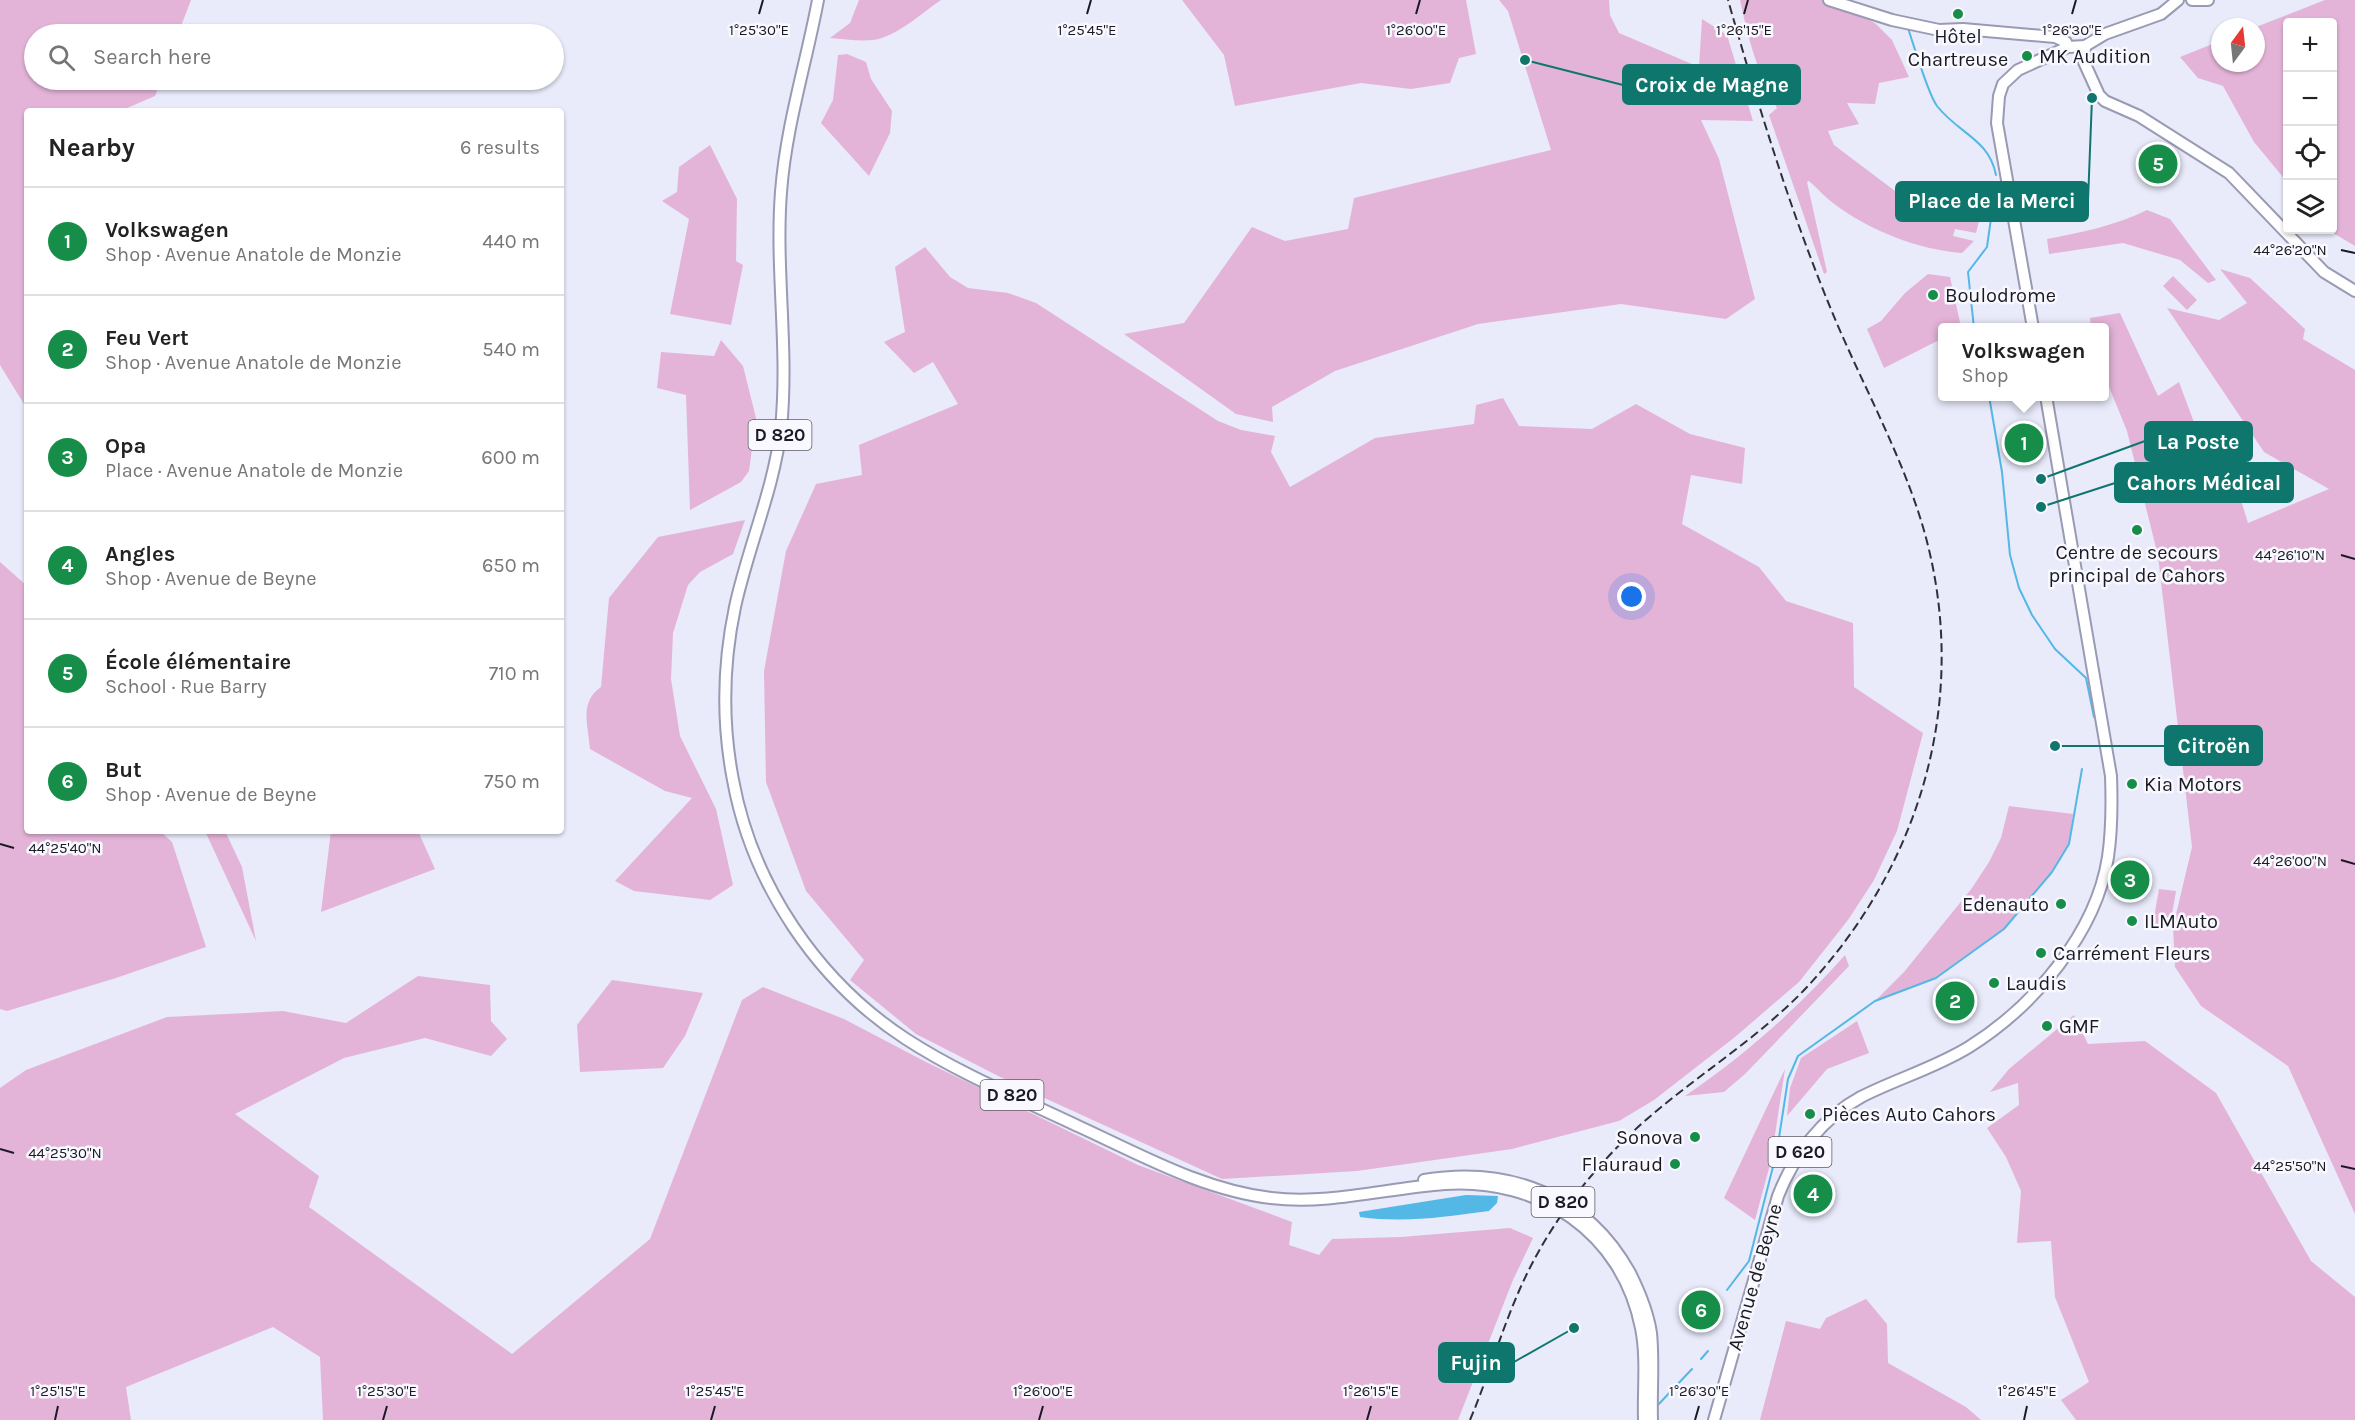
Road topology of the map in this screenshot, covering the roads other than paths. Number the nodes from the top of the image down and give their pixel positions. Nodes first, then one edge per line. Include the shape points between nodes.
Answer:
1 (818, 0) edge
2 (1829, 0) edge
3 (2178, 0) edge
4 (2192, 0) edge
5 (2208, 0) edge
6 (2085, 46) junction
7 (2068, 47) junction
8 (2355, 291) edge
9 (2032, 323) edge
10 (2047, 401) edge
11 (1647, 1400) junction
12 (1644, 1420) edge
13 (1652, 1420) edge
14 (1714, 1420) edge

1 - 11 main road, D 820 via 793,112 781,190 784,355 780,431 764,508 735,607 726,685 727,740 743,823 759,864 791,922 819,961 874,1015 904,1037 985,1082 1195,1179 1235,1192 1273,1198 1307,1200 1472,1183 1520,1191 1545,1201 1599,1242 1629,1289 1643,1334
2 - 7 main road via 1939,30 2055,37
3 - 6 main road via 2161,14 2105,34
4 - 5 main road
6 - 7 main road
6 - 8 main road via 2084,62 2099,95 2218,166 2324,272
7 - 9 main road via 2018,70 2007,79 1999,96 1997,123
10 - 14 main road, Avenue de Beyne / D 620 via 2111,776 2108,856 2094,904 2055,970 2004,1022 1964,1050 1860,1098 1804,1146 1778,1196
11 - 12 main road, D 820
11 - 13 main road, D 820

